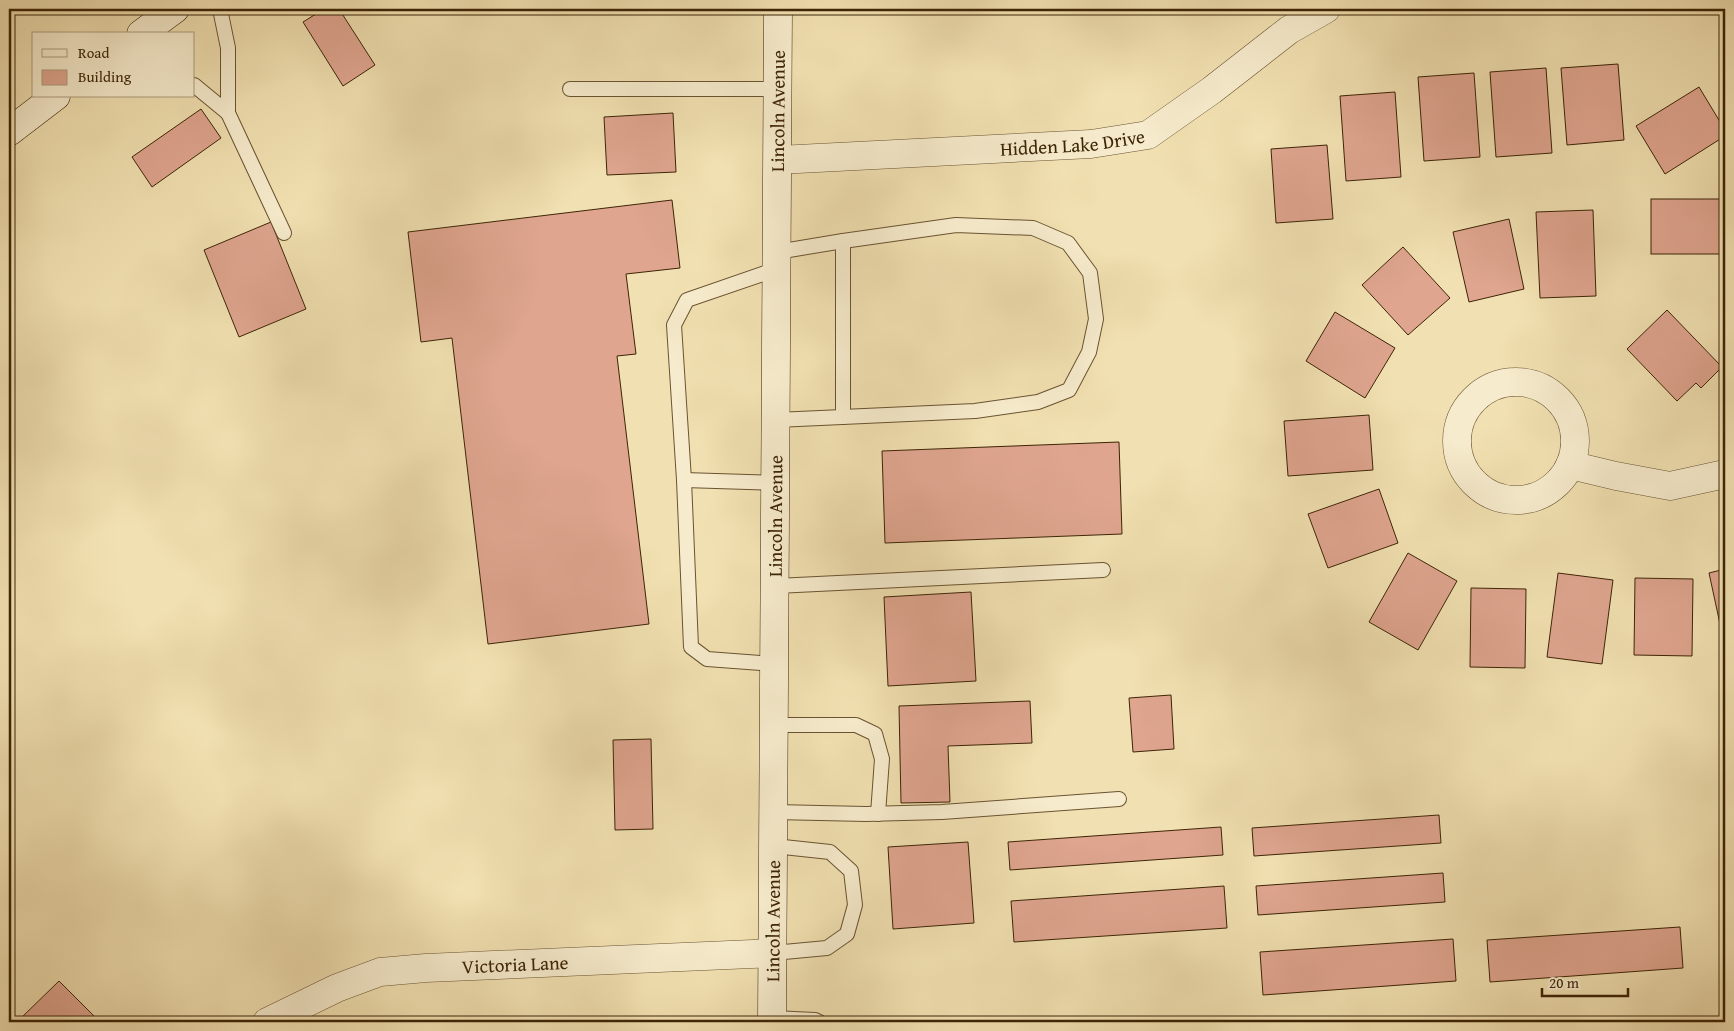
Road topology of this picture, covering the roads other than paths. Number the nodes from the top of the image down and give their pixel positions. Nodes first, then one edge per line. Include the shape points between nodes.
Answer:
1 (220, 9) edge
2 (778, 9) edge
3 (1326, 9) edge
4 (195, 86) edge
5 (570, 89) dead end
6 (778, 90) junction
7 (53, 98) edge
8 (228, 114) junction
9 (9, 132) edge
10 (778, 160) junction
11 (284, 233) dead end
12 (843, 241) junction
13 (777, 260) junction
14 (843, 418) junction
15 (776, 420) junction
16 (1570, 465) junction
17 (1725, 474) edge
18 (684, 480) junction
19 (776, 483) junction
20 (1103, 570) dead end
21 (776, 586) junction
22 (775, 664) junction
23 (775, 725) junction
24 (1119, 799) dead end
25 (774, 812) junction
26 (878, 814) junction
27 (774, 846) junction
28 (773, 952) junction
29 (772, 1020) edge
30 (267, 1022) edge
31 (820, 1022) edge

1 - 8 lane via 228,48
2 - 6 street, Lincoln Avenue
3 - 10 street, Hidden Lake Drive via 1289,30 1148,135 1091,144
4 - 8 lane
5 - 6 lane
6 - 10 street, Lincoln Avenue
7 - 9 street
8 - 11 lane
10 - 13 street, Lincoln Avenue
12 - 13 lane
12 - 14 lane
12 - 14 lane via 956,225 1033,228 1068,243 1090,273 1096,319 1089,352 1069,390 1038,402 975,411
13 - 15 street, Lincoln Avenue
13 - 18 lane via 687,300 674,325
14 - 15 lane
15 - 19 street, Lincoln Avenue
16 - 16 street via 1575,446 1573,426 1565,408 1552,394 1534,384 1515,381 1496,385 1478,395 1465,410 1458,428 1457,447 1462,465 1473,481 1488,493 1506,499 1526,499 1544,493 1559,481
16 - 17 street via 1670,486
18 - 19 lane
18 - 22 lane via 691,647 707,659
19 - 21 street, Lincoln Avenue
20 - 21 lane
21 - 22 street, Lincoln Avenue
22 - 23 street, Lincoln Avenue
23 - 25 street, Lincoln Avenue
23 - 26 lane via 856,725 875,734 882,759
24 - 26 lane
25 - 26 lane
25 - 27 street, Lincoln Avenue
27 - 28 street, Lincoln Avenue
27 - 28 lane via 830,852 851,871 855,905 847,934 827,948
28 - 29 street, Lincoln Avenue
28 - 30 street, Victoria Lane via 380,972 337,988
29 - 31 lane

